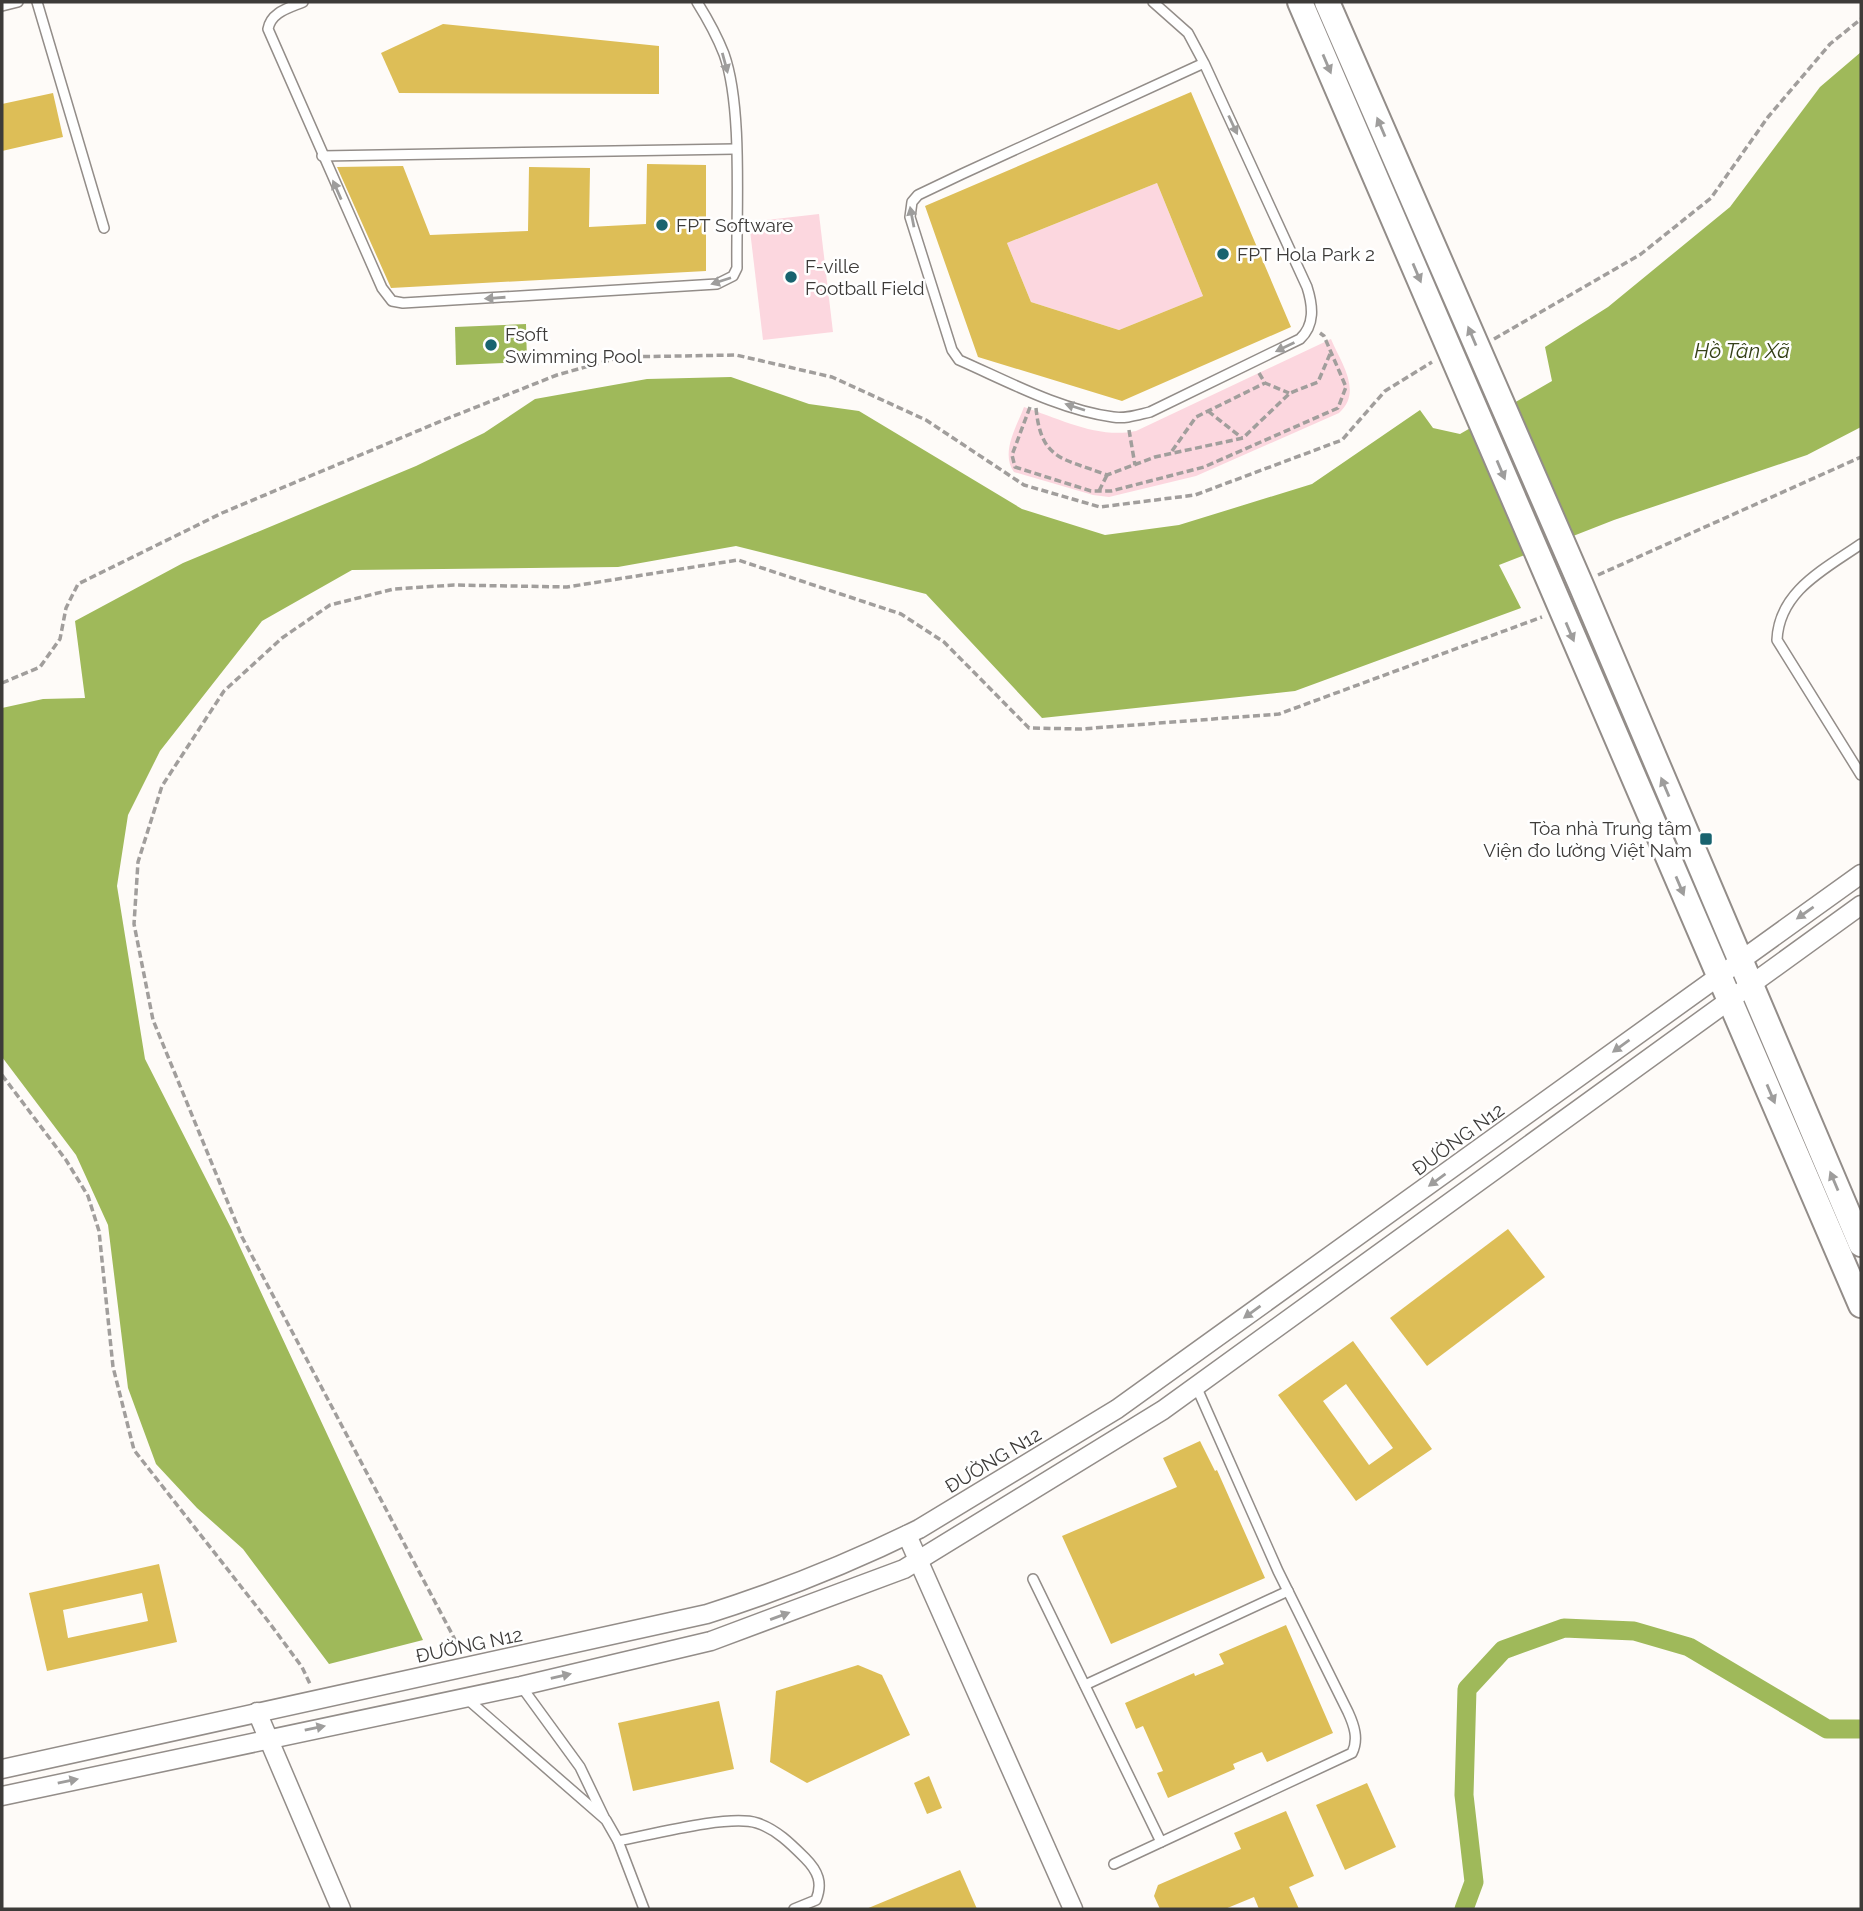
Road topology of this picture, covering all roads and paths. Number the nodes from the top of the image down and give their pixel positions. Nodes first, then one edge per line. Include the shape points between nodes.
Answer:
1 (14, 2) edge
2 (37, 2) edge
3 (303, 2) edge
4 (697, 2) edge
5 (1153, 2) edge
6 (1300, 2) edge
7 (1327, 2) edge
8 (2, 6) edge
9 (1861, 19) edge
10 (1204, 63) junction
11 (735, 149) junction
12 (322, 156) junction
13 (104, 228) dead end
14 (1309, 326) junction
15 (1477, 348) junction
16 (1331, 352) junction
17 (1452, 353) junction
18 (1254, 362) junction
19 (1265, 383) junction
20 (1035, 392) junction
21 (1290, 393) junction
22 (1208, 411) junction
23 (1126, 418) junction
24 (1243, 438) junction
25 (1171, 453) junction
26 (1861, 457) edge
27 (1135, 466) junction
28 (1107, 475) junction
29 (1099, 491) junction
30 (1861, 544) edge
31 (1581, 585) junction
32 (1557, 602) junction
33 (2, 683) edge
34 (1861, 775) edge
35 (1861, 874) edge
36 (1861, 905) edge
37 (1738, 960) junction
38 (1718, 975) junction
39 (1740, 991) junction
40 (2, 1075) edge
41 (1861, 1244) edge
42 (1861, 1305) edge
43 (1196, 1386) junction
44 (907, 1535) junction
45 (918, 1561) junction
46 (1033, 1579) dead end
47 (1289, 1591) junction
48 (468, 1665) junction
49 (1085, 1685) junction
50 (521, 1686) junction
51 (464, 1697) junction
52 (318, 1700) junction
53 (257, 1712) junction
54 (268, 1738) junction
55 (2, 1769) edge
56 (2, 1796) edge
57 (606, 1820) junction
58 (618, 1841) junction
59 (1161, 1842) junction
60 (1114, 1864) dead end
61 (341, 1909) edge
62 (644, 1909) edge
63 (794, 1909) edge
64 (1073, 1909) edge

1 - 8 lane
2 - 13 lane
3 - 12 lane via 271,19 268,29
4 -> 11 lane via 724,56
5 - 10 lane via 1188,33
6 -> 17 street
15 -> 7 street
9 - 15 path via 1830,44 1768,117 1711,198 1641,254
10 -> 14 lane via 1307,287 1312,303
20 -> 10 lane via 959,360 952,350 910,217 912,202 962,174
11 - 12 lane
11 -> 12 lane via 737,268 723,283 403,303 392,300 382,288
14 - 16 path via 1324,336
14 -> 18 lane via 1300,340
15 - 31 street
16 - 21 path via 1318,382
16 - 29 path via 1346,387 1338,408 1204,467
17 -> 32 street
17 - 33 path via 1385,391 1342,440 1195,495 1100,507 1024,485 926,420 832,377 736,355 621,357 556,375 434,424 222,513 78,584 66,608 60,639 40,667
18 - 19 path
18 - 23 lane via 1150,412
19 - 21 path
19 - 22 path
23 -> 20 lane via 1091,412
20 - 28 path via 1044,446
20 - 29 path via 1012,455 1015,467
21 - 24 path
22 - 24 path
22 - 25 path via 1187,426
23 - 27 path
24 - 25 path
25 - 27 path
26 - 31 path via 1626,560
27 - 28 path
28 - 29 path
30 - 34 lane via 1800,587 1777,624 1777,640
37 -> 31 street
32 -> 38 street
32 - 48 path via 1552,613 1279,714 1081,729 1029,728 944,642 901,614 738,559 567,587 394,589 330,605 282,638 225,691 162,786 138,862 134,924 153,1020 242,1237
35 -> 37 street, ĐƯỜNG N12
36 - 39 street
37 - 38 street, ĐƯỜNG N12
37 - 39 street
38 - 39 street
38 -> 44 street, ĐƯỜNG N12 via 1117,1409
41 -> 39 street
39 -> 42 street
39 - 43 street
40 - 52 path via 88,1196 99,1231 113,1367 134,1450 302,1667
43 - 45 street
43 - 47 lane
44 - 45 street
44 - 48 street, ĐƯỜNG N12 via 781,1591 707,1614
50 -> 45 street via 711,1641 848,1592
45 - 64 street
46 - 49 lane
47 - 49 lane
47 - 59 lane via 1349,1712 1356,1747 1352,1753
48 - 52 street, ĐƯỜNG N12
49 - 59 lane
50 - 51 street
50 - 57 lane via 580,1767
54 -> 51 street
51 - 57 lane
52 - 53 street, ĐƯỜNG N12
53 - 54 street
53 - 55 street, ĐƯỜNG N12
56 -> 54 street
54 - 61 street
57 - 58 lane
58 - 62 lane
58 - 63 lane via 754,1822 787,1841 819,1876 816,1900
59 - 60 lane

